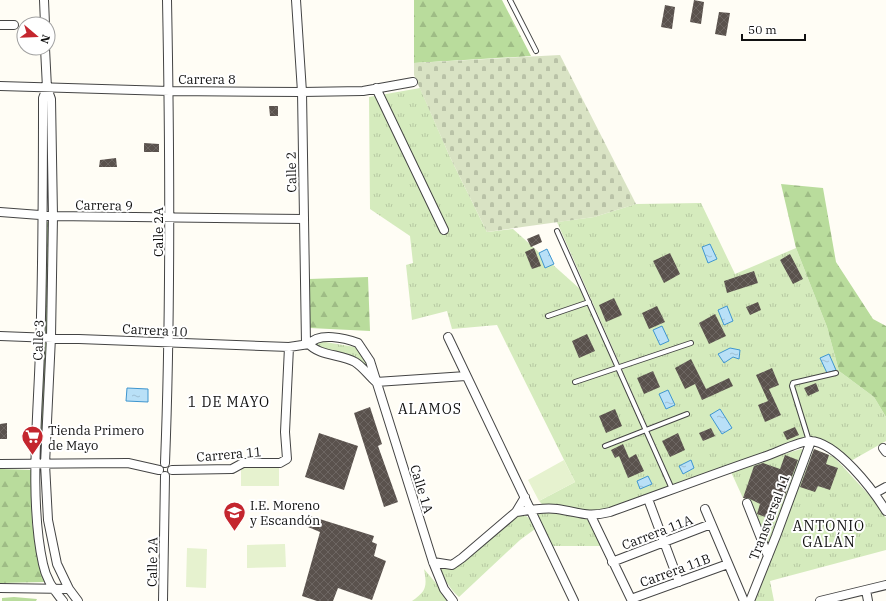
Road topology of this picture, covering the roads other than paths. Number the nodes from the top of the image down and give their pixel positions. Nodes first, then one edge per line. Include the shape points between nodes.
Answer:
1 (44, 0) edge
2 (167, 0) edge
3 (296, 0) edge
4 (510, 0) edge
5 (45, 16) edge
6 (0, 25) edge
7 (14, 25) dead end
8 (536, 51) dead end
9 (46, 56) edge
10 (413, 82) dead end
11 (0, 86) edge
12 (47, 88) junction
13 (376, 88) junction
14 (169, 91) junction
15 (302, 92) junction
16 (43, 152) junction
17 (52, 152) junction
18 (0, 212) edge
19 (42, 214) junction
20 (53, 216) junction
21 (171, 218) junction
22 (304, 219) junction
23 (444, 230) dead end
24 (557, 231) dead end
25 (42, 273) junction
26 (52, 273) junction
27 (589, 302) junction
28 (548, 316) dead end
29 (0, 336) edge
30 (41, 337) junction
31 (51, 337) junction
32 (448, 337) dead end
33 (169, 343) junction
34 (691, 343) dead end
35 (308, 344) junction
36 (289, 348) junction
37 (618, 367) junction
38 (836, 373) dead end
39 (466, 376) junction
40 (376, 382) junction
41 (575, 382) dead end
42 (48, 397) junction
43 (39, 398) junction
44 (687, 414) dead end
45 (646, 430) junction
46 (810, 441) junction
47 (605, 446) dead end
48 (165, 463) junction
49 (0, 464) edge
50 (36, 464) junction
51 (45, 464) junction
52 (159, 470) junction
53 (172, 470) junction
54 (165, 476) junction
55 (886, 487) edge
56 (672, 490) junction
57 (875, 493) junction
58 (525, 497) junction
59 (648, 498) junction
60 (747, 503) dead end
61 (705, 509) dead end
62 (531, 510) junction
63 (886, 511) edge
64 (516, 512) junction
65 (591, 516) junction
66 (711, 524) junction
67 (664, 542) junction
68 (768, 556) junction
69 (433, 562) junction
70 (612, 562) junction
71 (728, 564) junction
72 (679, 582) junction
73 (886, 585) edge
74 (0, 588) edge
75 (69, 589) junction
76 (52, 590) junction
77 (866, 590) junction
78 (63, 601) edge
79 (78, 601) edge
80 (163, 601) edge
81 (453, 601) edge
82 (574, 601) edge
83 (744, 601) edge
84 (750, 601) edge
85 (820, 601) edge
86 (868, 601) edge

1 - 5 street
2 - 14 street, Calle 2A
3 - 15 street, Calle 2
4 - 8 lane
6 - 7 street
9 - 12 street, Calle 3
10 - 13 street, Carrera 8
11 - 12 street, Carrera 8
12 - 14 street, Carrera 8
12 - 16 street, Calle 3 via 43,98
12 - 17 street, Calle 3 via 51,99
13 - 15 street, Carrera 8 via 363,91
13 - 23 street
14 - 15 street, Carrera 8
14 - 21 street, Calle 2A
15 - 22 street, Calle 2
16 - 17 street
16 - 19 street, Calle 3
17 - 20 street, Calle 3
18 - 19 street, Carrera 9
19 - 20 street, Carrera 9
19 - 25 street, Calle 3
20 - 21 street, Carrera 9
20 - 26 street, Calle 3
21 - 22 street, Carrera 9
21 - 33 street, Calle 2A
22 - 35 street, Calle 2
24 - 27 lane
25 - 26 street
25 - 30 street, Calle 3
26 - 31 street, Calle 3
27 - 28 lane
27 - 37 lane
29 - 30 street, Carrera 10
30 - 31 street, Carrera 10
30 - 43 street, Calle 3
31 - 33 street, Carrera 10
31 - 42 street, Calle 3
32 - 39 street
33 - 36 street, Carrera 10
33 - 48 street, Calle 2A
34 - 37 lane
35 - 36 street, Carrera 10
35 - 40 street via 320,351 356,363
35 - 40 street, Carrera 10 via 313,339 323,336 358,343 370,361
36 - 53 street, Carrera 11 via 286,459 280,463 243,463 232,469
37 - 41 lane
37 - 45 lane
38 - 46 lane via 793,383
39 - 40 street
39 - 58 street
40 - 69 street, Calle 1A
42 - 43 street
42 - 51 street, Calle 3
43 - 50 street, Calle 3
44 - 45 lane
45 - 47 lane
45 - 56 lane
46 - 56 street
46 - 57 street via 826,446 843,459
46 - 68 street, Transversal 11
48 - 52 street
48 - 53 street
49 - 50 street
50 - 51 street
50 - 76 street, Calle 3 via 43,565
51 - 52 street via 128,463
51 - 75 street, Calle 3 via 51,543 57,564
52 - 54 street
53 - 54 street
54 - 80 street, Calle 2A
55 - 57 street
56 - 59 street
57 - 63 street
58 - 62 street
58 - 64 street
59 - 65 street
59 - 67 street
60 - 68 street
61 - 66 street
62 - 64 street
62 - 65 street via 556,509
62 - 82 street
64 - 69 street via 452,565
65 - 70 street
66 - 67 street, Carrera 11A
66 - 71 street
67 - 70 street, Carrera 11A
67 - 72 street
68 - 84 street, Transversal 11
69 - 81 street, Calle 1A via 444,589
70 - 72 street, Carrera 11B via 630,599
71 - 72 street, Carrera 11B
71 - 83 street
73 - 77 street
74 - 76 street via 31,587
75 - 76 street
75 - 79 street, Calle 3
76 - 78 street
77 - 85 street
77 - 86 street

